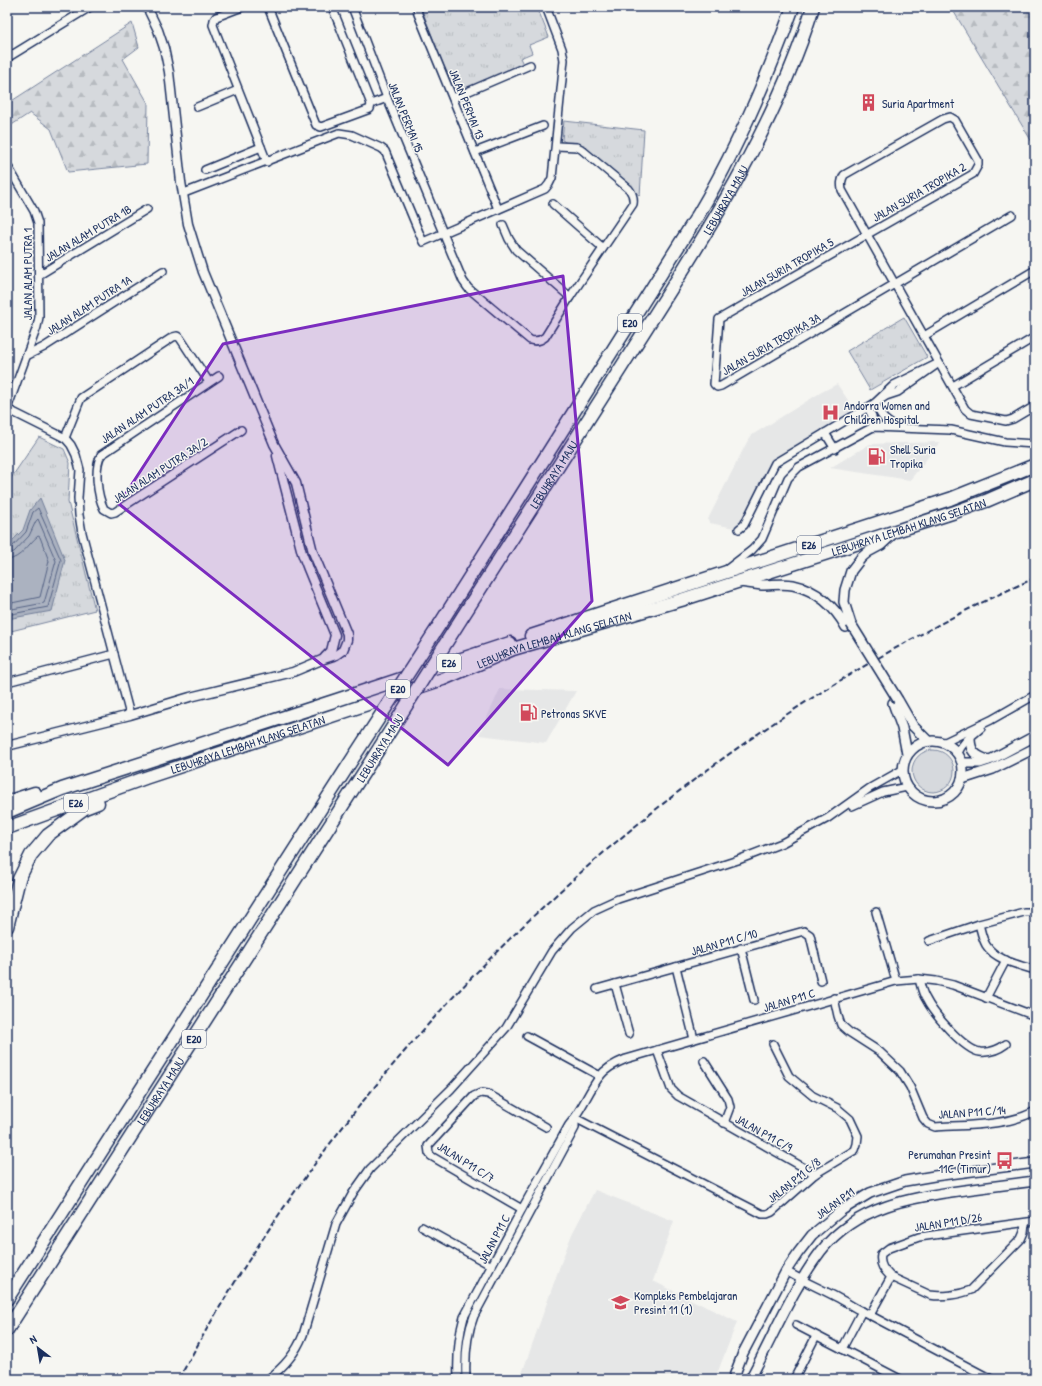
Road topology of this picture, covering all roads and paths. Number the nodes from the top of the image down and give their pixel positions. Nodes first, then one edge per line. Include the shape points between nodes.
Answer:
1 (90, 7) edge
2 (147, 7) edge
3 (242, 7) edge
4 (268, 7) edge
5 (332, 7) edge
6 (352, 7) edge
7 (418, 7) edge
8 (546, 7) edge
9 (793, 7) edge
10 (813, 7) edge
11 (7, 58) edge
12 (530, 65) dead end
13 (238, 90) junction
14 (387, 98) junction
15 (453, 98) junction
16 (371, 104) junction
17 (197, 107) dead end
18 (543, 126) dead end
19 (556, 146) junction
20 (261, 147) junction
21 (475, 152) junction
22 (267, 162) junction
23 (7, 165) edge
24 (205, 170) dead end
25 (184, 193) junction
26 (553, 204) dead end
27 (147, 209) dead end
28 (498, 209) junction
29 (1012, 215) dead end
30 (503, 225) dead end
31 (443, 234) junction
32 (867, 235) junction
33 (603, 248) junction
34 (163, 270) dead end
35 (1035, 270) edge
36 (39, 275) junction
37 (895, 284) junction
38 (570, 297) junction
39 (719, 319) joint
40 (924, 336) junction
41 (1035, 336) edge
42 (26, 356) junction
43 (940, 363) junction
44 (219, 376) dead end
45 (209, 382) junction
46 (952, 386) junction
47 (875, 403) junction
48 (1035, 406) edge
49 (868, 408) junction
50 (7, 409) edge
51 (872, 427) junction
52 (900, 429) junction
53 (241, 430) dead end
54 (825, 433) junction
55 (65, 438) junction
56 (274, 444) junction
57 (1035, 444) edge
58 (834, 449) junction
59 (1035, 465) edge
60 (292, 476) junction
61 (1035, 480) edge
62 (98, 494) joint
63 (287, 494) junction
64 (305, 518) junction
65 (739, 529) dead end
66 (898, 530) junction
67 (724, 572) junction
68 (323, 578) junction
69 (740, 582) junction
70 (317, 592) junction
71 (848, 626) junction
72 (114, 654) junction
73 (324, 659) junction
74 (7, 682) edge
75 (1035, 695) edge
76 (895, 701) junction
77 (130, 715) junction
78 (991, 720) junction
79 (1035, 736) edge
80 (970, 738) junction
81 (927, 740) junction
82 (945, 742) junction
83 (7, 746) edge
84 (1035, 748) edge
85 (958, 753) junction
86 (907, 754) junction
87 (988, 760) junction
88 (963, 763) junction
89 (902, 770) junction
90 (145, 778) junction
91 (962, 779) junction
92 (907, 787) junction
93 (62, 789) junction
94 (7, 802) edge
95 (7, 812) edge
96 (839, 812) junction
97 (7, 828) edge
98 (876, 912) dead end
99 (1035, 912) edge
100 (979, 924) junction
101 (7, 928) edge
102 (929, 941) dead end
103 (741, 948) junction
104 (1006, 960) junction
105 (676, 967) junction
106 (1035, 970) edge
107 (918, 979) junction
108 (821, 981) dead end
109 (896, 981) junction
110 (615, 984) junction
111 (597, 989) dead end
112 (834, 998) junction
113 (986, 998) junction
114 (754, 1000) dead end
115 (1035, 1016) edge
116 (629, 1034) dead end
117 (527, 1036) dead end
118 (694, 1040) junction
119 (773, 1044) dead end
120 (1006, 1044) dead end
121 (658, 1050) junction
122 (704, 1061) dead end
123 (600, 1076) junction
124 (1035, 1111) edge
125 (575, 1118) junction
126 (724, 1123) junction
127 (546, 1128) dead end
128 (1035, 1163) edge
129 (815, 1174) junction
130 (1035, 1181) edge
131 (522, 1208) junction
132 (1035, 1221) edge
133 (1024, 1223) junction
134 (422, 1227) dead end
135 (492, 1266) junction
136 (786, 1271) junction
137 (891, 1277) junction
138 (802, 1281) junction
139 (7, 1299) edge
140 (862, 1311) junction
141 (870, 1315) junction
142 (796, 1324) dead end
143 (7, 1330) edge
144 (816, 1336) junction
145 (842, 1349) junction
146 (1035, 1374) edge
147 (896, 1378) edge
148 (268, 1379) edge
149 (458, 1379) edge
150 (466, 1379) edge
151 (733, 1379) edge
152 (750, 1379) edge
153 (794, 1379) edge
154 (991, 1379) edge
155 (1030, 1379) edge

1 - 11 street
2 - 25 street via 160,36 169,72
3 - 13 street via 216,17 213,25
4 - 16 street via 318,127 370,109
5 - 16 street
6 - 14 street, JALAN PERMAI 15
7 - 15 street, JALAN PERMAI 13 via 418,14
8 - 19 street via 564,60
9 - 139 highway, LEBUHRAYA MAJU / E20, bridge via 764,83 720,177 698,215 440,624
10 - 143 highway, LEBUHRAYA MAJU / E20, bridge via 775,104 729,195 675,284
12 - 15 street
13 - 17 street
13 - 20 street
14 - 16 street
14 - 31 street, JALAN PERMAI 15
15 - 21 street, JALAN PERMAI 13
18 - 21 street
19 - 28 street via 550,184 545,189
19 - 33 street via 581,149 632,192 633,204
20 - 22 street
20 - 24 street
21 - 28 street, JALAN PERMAI 13
22 - 25 street
22 - 31 street via 339,133 352,135 381,148 387,154 423,242
23 - 36 street, JALAN ALAM PUTRA 1 via 37,217
25 - 56 street via 188,224 203,272
26 - 33 street
27 - 36 street, JALAN ALAM PUTRA 1B
28 - 31 street
29 - 37 street
30 - 38 street via 516,250
31 - 38 street, JALAN PERMAI 15 via 468,288 530,340 538,341 545,337
32 - 32 street, JALAN SURIA TROPIKA 2 via 974,174 978,160 950,117 844,175 841,180 842,190
32 - 37 street
32 - 39 street, JALAN SURIA TROPIKA 5
33 - 38 street
34 - 42 street, JALAN ALAM PUTRA 1A
35 - 40 street
36 - 42 street, JALAN ALAM PUTRA 1 via 39,317
37 - 39 street, JALAN SURIA TROPIKA 3A via 717,387 714,384
37 - 40 street
40 - 43 street
41 - 46 street
42 - 50 street, JALAN ALAM PUTRA 1
43 - 46 street
43 - 47 street via 894,385
44 - 45 street, JALAN ALAM PUTRA 3A/1
45 - 55 street via 180,338 172,337 81,398
45 - 62 street, JALAN ALAM PUTRA 3A/1 via 101,455 98,464
46 - 48 street via 965,409 971,414 1006,421
47 - 49 street
47 - 52 street via 885,422
49 - 51 street via 872,416
49 - 54 street
50 - 55 street
51 - 52 street
51 - 58 street
52 - 57 street via 951,430 1005,442
53 - 62 street, JALAN ALAM PUTRA 3A/2 via 115,512 104,510
54 - 58 street
54 - 65 street via 775,463 744,525
55 - 72 street via 79,463 78,498 82,533
56 - 60 street
56 - 63 street
58 - 67 street via 793,472 788,478 762,539
59 - 67 highway, LEBUHRAYA LEMBAH KLANG SELATAN / E26 via 950,499
60 - 63 street via 292,490
60 - 64 street
61 - 66 highway, LEBUHRAYA LEMBAH KLANG SELATAN / E26 via 986,501
63 - 64 street via 296,500
63 - 70 street via 302,553
64 - 68 street via 313,552
66 - 69 highway, LEBUHRAYA LEMBAH KLANG SELATAN / E26
66 - 71 main road via 881,546 861,558 851,571 844,602
67 - 93 highway, LEBUHRAYA LEMBAH KLANG SELATAN / E26
68 - 70 street via 323,588
68 - 73 street via 347,634 343,650
69 - 71 main road via 794,585 807,590 829,604
69 - 90 highway, LEBUHRAYA LEMBAH KLANG SELATAN / E26 via 513,649 443,679
70 - 73 street via 335,635 331,651
71 - 76 main road
72 - 74 street
72 - 77 street
73 - 77 street via 294,672 190,697
75 - 78 street
76 - 81 main road
76 - 86 main road
77 - 83 street
78 - 80 street
78 - 82 street
79 - 87 main road
80 - 85 street via 961,745
80 - 87 main road via 970,746 974,753
81 - 82 main road
81 - 86 main road via 916,745
82 - 85 main road
84 - 91 main road via 993,769
85 - 88 main road
86 - 89 main road
87 - 88 main road via 980,763
88 - 91 main road
89 - 92 main road
89 - 96 street via 870,788
90 - 97 highway, LEBUHRAYA LEMBAH KLANG SELATAN / E26
90 - 101 highway via 125,792 85,808 48,835 31,855 19,879
91 - 92 main road via 953,794 937,801 920,798 912,794
92 - 96 street via 883,792
93 - 94 highway via 44,790
93 - 95 highway, LEBUHRAYA LEMBAH KLANG SELATAN / E26
96 - 148 street via 782,843 618,899 594,910 572,928 552,951 506,1028 451,1089 370,1169 353,1193 336,1224 300,1344
98 - 109 street
99 - 100 street via 1024,912
100 - 102 street
100 - 104 street via 987,946
103 - 105 street, JALAN P11 C/10
103 - 108 street, JALAN P11 C/10 via 804,931 810,935
103 - 114 street
104 - 106 street
104 - 113 street
105 - 110 street, JALAN P11 C/10
105 - 118 street
107 - 109 street, JALAN P11 C
107 - 113 street, JALAN P11 C via 953,985
107 - 120 street via 931,1008 961,1042 978,1052 996,1050
109 - 112 street, JALAN P11 C
110 - 111 street, JALAN P11 C/10
110 - 116 street
112 - 118 street, JALAN P11 C
112 - 124 street, JALAN P11 C/14 via 842,1025 885,1056 900,1071 928,1124 935,1127 1014,1120
113 - 115 street, JALAN P11 C
117 - 123 street
118 - 121 street, JALAN P11 C
119 - 129 street, JALAN P11 C/8 via 789,1076 813,1096 844,1112 858,1136 855,1150
121 - 123 street, JALAN P11 C via 626,1059 608,1068
121 - 126 street, JALAN P11 C/9 via 674,1093
122 - 126 street, JALAN P11 C/9 via 728,1099 730,1107
123 - 125 street, JALAN P11 C
125 - 129 street, JALAN P11 C/8 via 762,1214 772,1212
125 - 131 street, JALAN P11 C
125 - 150 street, JALAN P11 C via 575,1128 474,1316 468,1338
126 - 129 street, JALAN P11 C/9
127 - 131 street, JALAN P11 C/7 via 488,1094 481,1093 474,1096 428,1146 428,1153 431,1156
128 - 136 main road, JALAN P11 via 918,1178 870,1193 842,1210 812,1235
130 - 138 main road via 930,1194 886,1206 856,1221 832,1238
131 - 135 street, JALAN P11 C
132 - 133 street, JALAN P11 D/26
133 - 137 street via 1021,1239 971,1290 930,1295
133 - 137 street, JALAN P11 D/26 via 919,1237 903,1242 881,1254 883,1268
134 - 135 street
135 - 149 street, JALAN P11 C via 464,1317 459,1337
136 - 138 street
136 - 151 main road, JALAN P11 via 743,1353
137 - 141 street
138 - 140 street
138 - 152 main road
140 - 141 street
140 - 145 street
141 - 154 street
142 - 144 street
144 - 145 street
144 - 153 street
145 - 147 street
146 - 155 street

